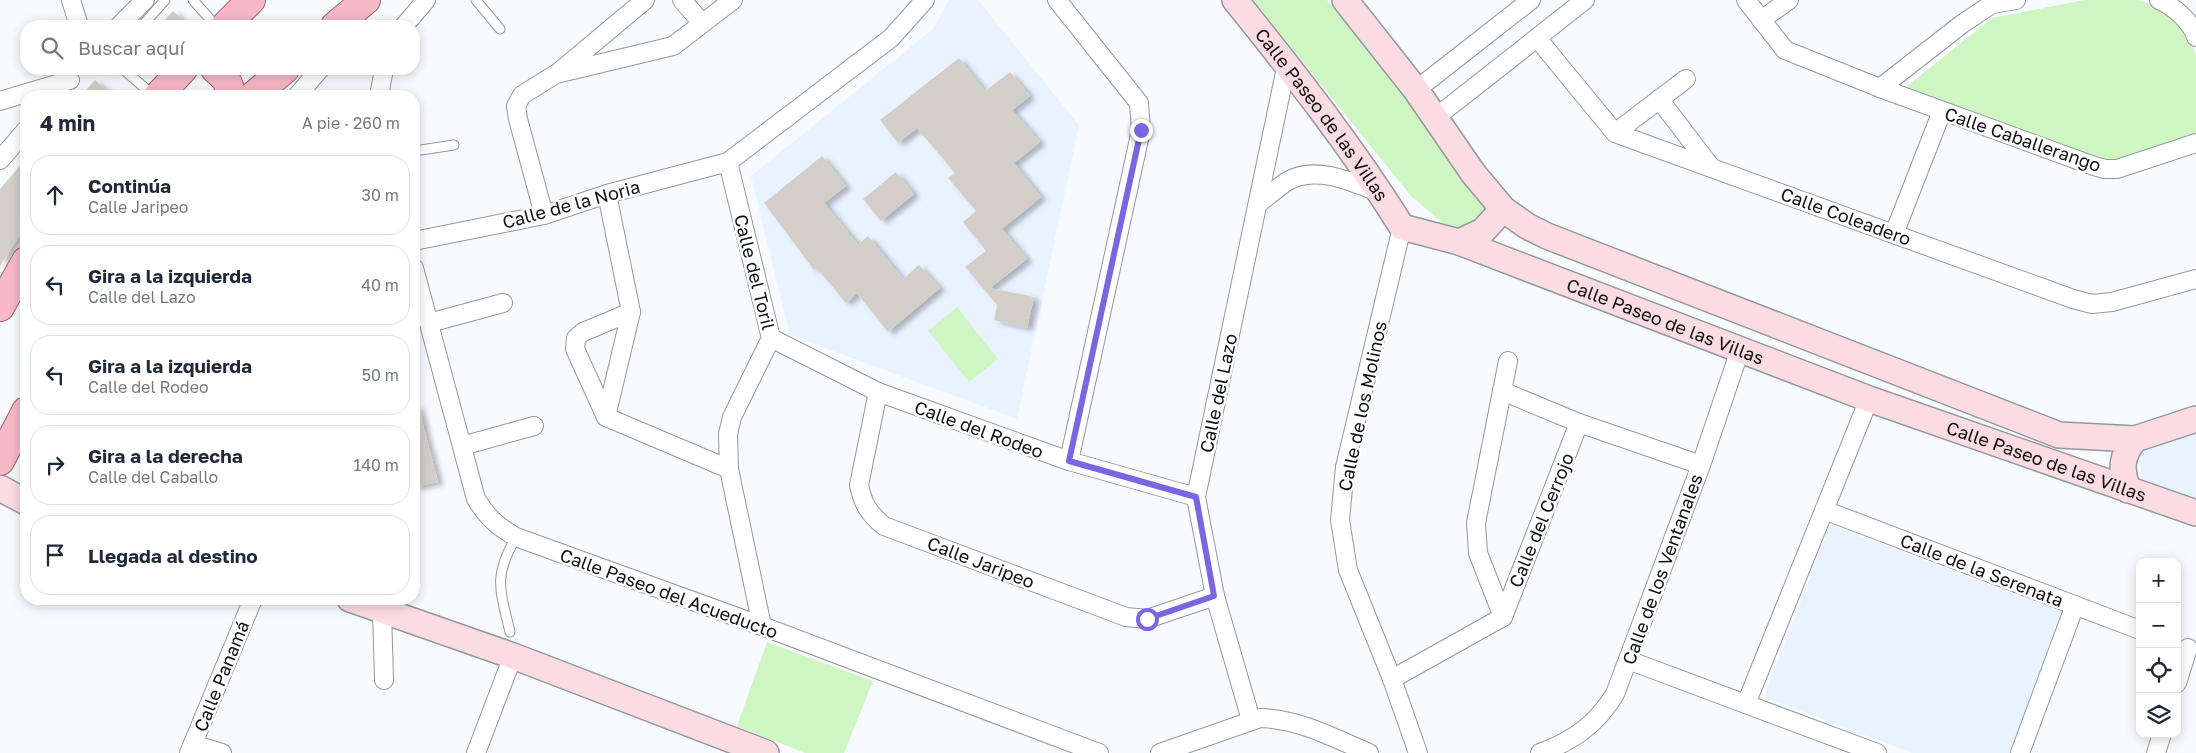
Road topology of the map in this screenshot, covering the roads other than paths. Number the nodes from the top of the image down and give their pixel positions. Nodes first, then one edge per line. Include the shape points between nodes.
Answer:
1 (71, 0) edge
2 (145, 0) edge
3 (165, 0) edge
4 (193, 0) edge
5 (251, 0) edge
6 (366, 0) edge
7 (426, 0) edge
8 (476, 0) edge
9 (645, 0) edge
10 (682, 0) edge
11 (733, 0) edge
12 (925, 0) edge
13 (1056, 0) edge
14 (1235, 0) edge
15 (1345, 0) edge
16 (1531, 0) edge
17 (1585, 0) edge
18 (1746, 0) edge
19 (1789, 0) edge
20 (2016, 0) edge
21 (2159, 0) edge
22 (77, 20) edge
23 (125, 20) edge
24 (147, 20) edge
25 (211, 20) edge
26 (231, 20) edge
27 (342, 20) edge
28 (409, 20) edge
29 (1761, 20) junction
30 (702, 23) junction
31 (500, 28) dead end
32 (1537, 38) junction
33 (2196, 38) edge
34 (1286, 63) junction
35 (556, 74) junction
36 (72, 75) edge
37 (74, 75) edge
38 (130, 75) edge
39 (178, 75) edge
40 (223, 75) edge
41 (278, 75) edge
42 (315, 75) edge
43 (383, 75) edge
44 (1686, 79) dead end
45 (1880, 88) junction
46 (31, 90) edge
47 (61, 90) edge
48 (147, 90) edge
49 (164, 90) edge
50 (230, 90) edge
51 (260, 90) edge
52 (302, 90) edge
53 (380, 90) edge
54 (1416, 90) junction
55 (20, 94) edge
56 (1659, 99) junction
57 (0, 101) edge
58 (1942, 111) junction
59 (1435, 118) junction
60 (1614, 133) junction
61 (20, 137) edge
62 (2196, 143) edge
63 (454, 145) dead end
64 (420, 150) edge
65 (0, 160) edge
66 (728, 162) junction
67 (1711, 167) junction
68 (1380, 193) junction
69 (607, 194) junction
70 (1258, 204) junction
71 (1503, 209) junction
72 (544, 216) junction
73 (1402, 227) junction
74 (1894, 234) junction
75 (420, 240) edge
76 (1459, 242) junction
77 (20, 272) edge
78 (2196, 280) edge
79 (420, 290) edge
80 (503, 303) dead end
81 (0, 307) edge
82 (631, 312) junction
83 (429, 323) junction
84 (771, 338) junction
85 (1740, 350) junction
86 (1508, 361) dead end
87 (1502, 391) junction
88 (878, 392) junction
89 (1869, 399) junction
90 (606, 417) junction
91 (2196, 419) edge
92 (20, 423) edge
93 (1579, 423) junction
94 (534, 426) dead end
95 (2134, 439) junction
96 (462, 446) junction
97 (0, 460) edge
98 (1069, 461) junction
99 (1700, 465) junction
100 (730, 469) junction
101 (0, 488) edge
102 (2128, 490) junction
103 (1196, 497) junction
104 (20, 499) edge
105 (1824, 510) junction
106 (2196, 513) edge
107 (516, 537) junction
108 (1214, 596) junction
109 (251, 605) edge
110 (367, 605) edge
111 (2075, 605) junction
112 (382, 610) junction
113 (1502, 616) junction
114 (762, 626) junction
115 (2136, 628) edge
116 (510, 632) dead end
117 (2187, 647) edge
118 (513, 656) junction
119 (1628, 660) junction
120 (2181, 669) edge
121 (1392, 679) junction
122 (384, 680) dead end
123 (1746, 704) junction
124 (1252, 720) junction
125 (2161, 738) edge
126 (191, 748) edge
127 (1564, 749) edge
128 (761, 752) edge
129 (222, 753) edge
130 (476, 753) edge
131 (1099, 753) edge
132 (1160, 753) edge
133 (1369, 753) edge
134 (1418, 753) edge
135 (1540, 753) edge
136 (1876, 753) edge
137 (2020, 753) edge
138 (2156, 753) edge

1 - 22 street
2 - 23 street
3 - 24 lane
4 - 25 lane
5 - 26 main road
6 - 27 main road
7 - 28 street
8 - 31 lane
9 - 35 street
10 - 30 street
11 - 30 street
12 - 66 street via 891,38
13 - 98 street via 1139,103 1141,130
14 - 34 street, Calle Paseo de las Villas
15 - 54 street, Calle Paseo de las Villas
16 - 54 street
17 - 32 street
18 - 29 street, Calle Caballerango
19 - 29 street
20 - 45 street via 1992,4
21 - 33 street via 2194,28
29 - 45 street, Calle Caballerango via 1785,50
30 - 35 street via 673,46
32 - 59 street
32 - 60 street
34 - 68 street, Calle Paseo de las Villas
34 - 70 street, Calle del Lazo
35 - 72 street via 522,95 516,106
36 - 46 street
37 - 47 street
38 - 48 lane
39 - 49 main road
40 - 50 main road
41 - 51 main road
42 - 52 street
43 - 53 street
44 - 56 street
45 - 58 street, Calle Caballerango
54 - 59 street, Calle Paseo de las Villas
55 - 57 street
56 - 60 street
56 - 67 street
58 - 62 street, Calle Caballerango via 2105,169 2117,169
58 - 74 street
59 - 71 street, Calle Paseo de las Villas
60 - 67 street, Calle Coleadero
61 - 65 street
63 - 64 lane
66 - 69 street, Calle de la Noria
66 - 84 street, Calle del Toril
67 - 74 street, Calle Coleadero
68 - 70 street via 1346,179 1312,174 1288,181
68 - 73 street, Calle Paseo de las Villas
69 - 72 street, Calle de la Noria
69 - 82 street
70 - 103 street, Calle del Lazo
71 - 76 street via 1483,231
71 - 95 street, Calle Paseo de las Villas via 1547,236 2059,435
72 - 75 street, Calle de la Noria
73 - 76 street, Calle Paseo de las Villas
73 - 121 street, Calle de los Molinos via 1345,468 1340,520 1348,570
74 - 78 street, Calle Coleadero via 2092,304 2112,302
76 - 85 street, Calle Paseo de las Villas
77 - 81 main road
79 - 83 street, Calle Paseo del Acueducto
80 - 83 street
82 - 90 street
82 - 90 street via 576,338 575,349
83 - 96 street, Calle Paseo del Acueducto
84 - 88 street, Calle del Rodeo
84 - 100 street, Calle del Toril via 732,417 728,434
85 - 89 street, Calle Paseo de las Villas
85 - 99 street, Calle de los Ventanales
86 - 87 street, Calle del Cerrojo
87 - 93 street
87 - 113 street, Calle del Cerrojo via 1476,523 1478,553
88 - 98 street, Calle del Rodeo
88 - 108 street, Calle Jaripeo via 859,485 869,514 884,526 1126,617 1147,619
89 - 102 street, Calle Paseo de las Villas
89 - 105 street
90 - 100 street
91 - 95 street, Calle Paseo de las Villas
92 - 97 main road
93 - 99 street
93 - 113 street, Calle del Cerrojo
94 - 96 street
95 - 102 street via 2122,462
96 - 107 street, Calle Paseo del Acueducto via 476,499 485,514
98 - 103 street, Calle del Rodeo
99 - 119 street, Calle de los Ventanales
100 - 114 street, Calle del Toril
101 - 104 street
102 - 106 street, Calle Paseo de las Villas
103 - 108 street, Calle del Lazo
105 - 111 street, Calle de la Serenata
105 - 123 street
107 - 114 street, Calle Paseo del Acueducto
107 - 116 lane via 501,568 499,584
108 - 124 street, Calle del Lazo
109 - 126 street, Calle Panamá
110 - 112 street
111 - 115 street, Calle de la Serenata
111 - 137 street
112 - 118 street
112 - 122 street
113 - 121 street
114 - 131 street, Calle Paseo del Acueducto
117 - 120 street
118 - 128 street
118 - 130 street
119 - 123 street
119 - 127 street, Calle de los Ventanales via 1605,711
121 - 134 street, Calle de los Molinos
123 - 136 street
124 - 132 street
124 - 133 street via 1277,719 1315,730
125 - 138 street
126 - 129 street
127 - 135 street, Calle de los Ventanales

